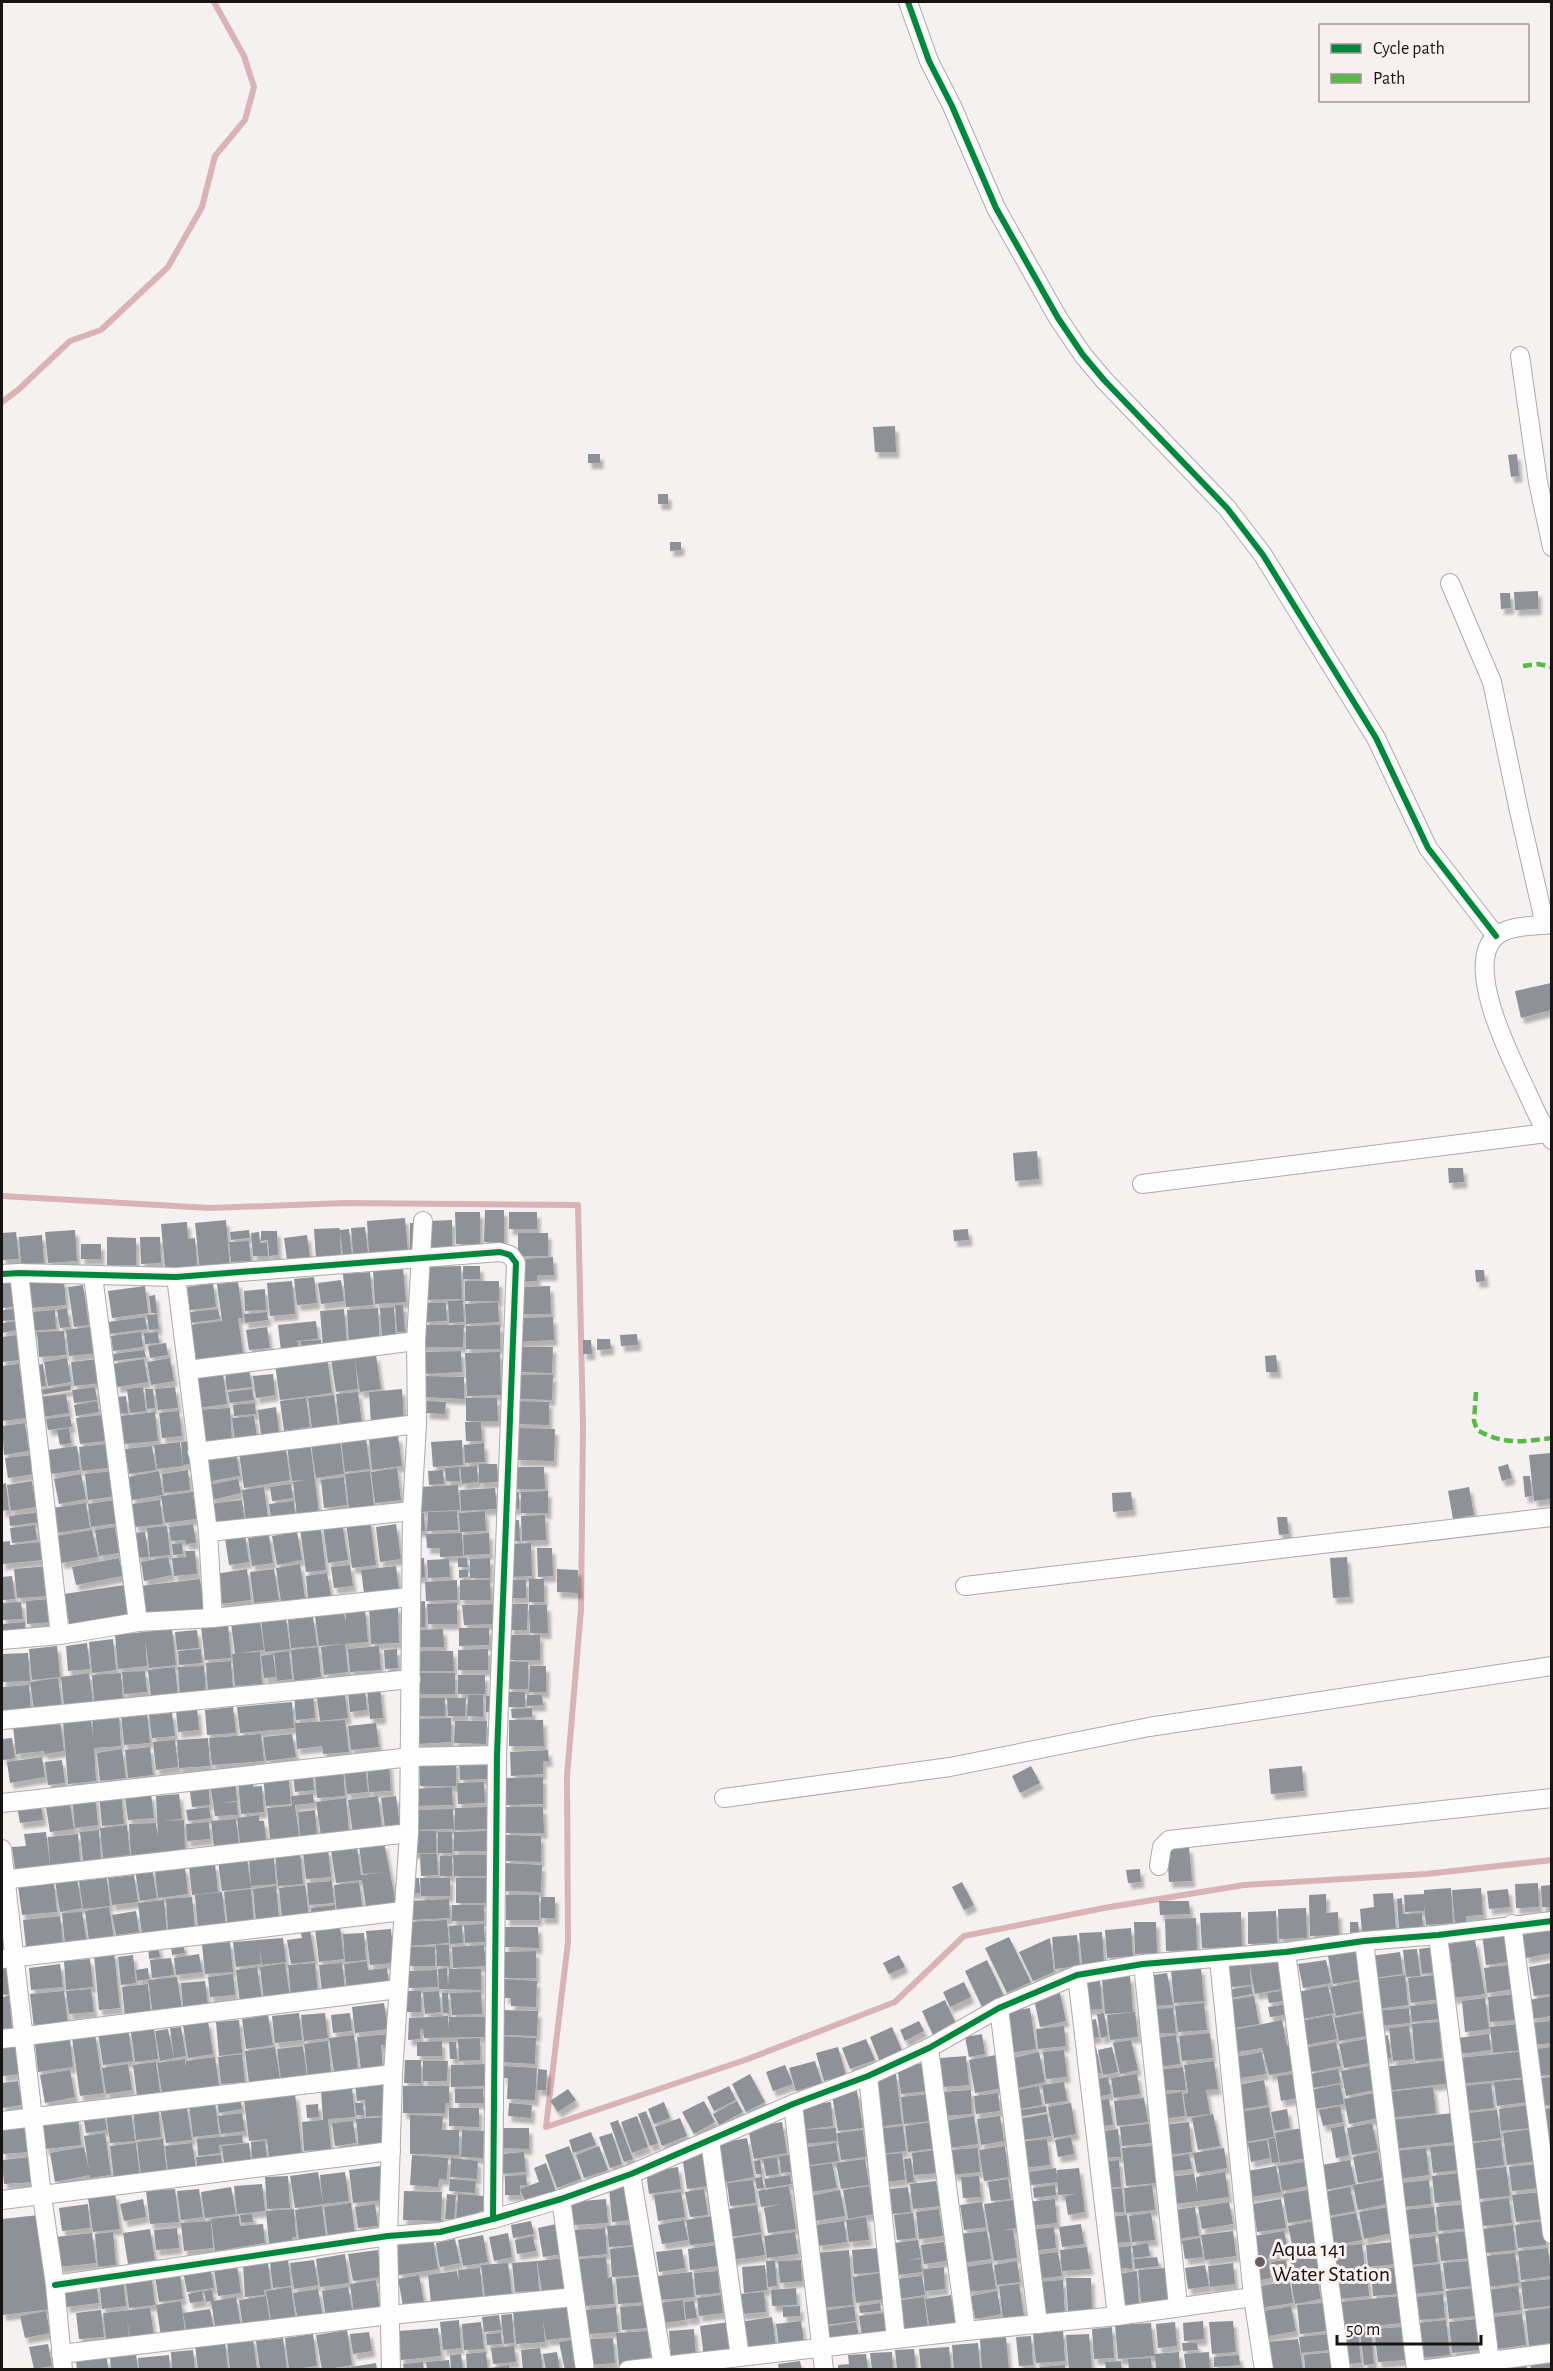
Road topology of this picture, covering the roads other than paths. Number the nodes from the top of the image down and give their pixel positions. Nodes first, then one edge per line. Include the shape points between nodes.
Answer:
1 (908, 2) edge
2 (1520, 356) dead end
3 (1551, 547) edge
4 (1450, 583) dead end
5 (1548, 924) edge
6 (1496, 936) junction
7 (1549, 1136) edge
8 (1142, 1184) dead end
9 (423, 1221) dead end
10 (422, 1259) junction
11 (10, 1273) edge
12 (93, 1276) junction
13 (176, 1277) junction
14 (416, 1341) junction
15 (188, 1370) junction
16 (417, 1424) junction
17 (197, 1452) junction
18 (412, 1511) junction
19 (1551, 1517) edge
20 (208, 1532) junction
21 (965, 1586) dead end
22 (410, 1597) junction
23 (213, 1618) junction
24 (138, 1622) junction
25 (60, 1635) junction
26 (2, 1640) edge
27 (1551, 1666) edge
28 (411, 1678) junction
29 (2, 1720) edge
30 (497, 1755) junction
31 (411, 1757) junction
32 (724, 1798) dead end
33 (1551, 1798) edge
34 (2, 1803) edge
35 (409, 1833) junction
36 (2, 1849) edge
37 (1160, 1866) dead end
38 (3, 1880) edge
39 (403, 1911) junction
40 (1551, 1921) edge
41 (1512, 1924) junction
42 (1438, 1935) junction
43 (1364, 1941) junction
44 (1286, 1952) junction
45 (8, 1958) edge
46 (1219, 1959) junction
47 (1143, 1964) junction
48 (1077, 1975) junction
49 (398, 1989) junction
50 (999, 2008) junction
51 (23, 2036) junction
52 (2, 2039) edge
53 (929, 2048) junction
54 (393, 2074) junction
55 (868, 2076) junction
56 (793, 2104) junction
57 (33, 2117) junction
58 (2, 2121) edge
59 (710, 2141) junction
60 (391, 2151) junction
61 (631, 2174) junction
62 (42, 2196) junction
63 (561, 2199) junction
64 (2, 2200) edge
65 (493, 2219) junction
66 (1551, 2234) edge
67 (387, 2236) junction
68 (55, 2285) junction
69 (575, 2297) junction
70 (1253, 2297) junction
71 (1178, 2306) junction
72 (390, 2315) junction
73 (1117, 2316) junction
74 (1038, 2324) junction
75 (966, 2331) junction
76 (896, 2339) junction
77 (822, 2348) junction
78 (1551, 2352) edge
79 (740, 2357) junction
80 (62, 2362) edge
81 (1490, 2365) edge
82 (663, 2366) junction
83 (391, 2370) edge
84 (585, 2370) edge
85 (628, 2370) edge
86 (824, 2370) edge
87 (1264, 2370) edge
88 (1341, 2370) edge
89 (1418, 2370) edge

1 - 6 street via 929,62 996,208 1058,318 1104,380 1227,508 1263,555 1376,738 1428,848
2 - 3 street
4 - 5 street via 1492,682
5 - 6 street via 1508,930
6 - 7 street via 1488,946 1485,961 1485,979 1495,1020
7 - 8 street
9 - 10 street
10 - 13 street
10 - 14 street
10 - 30 street via 500,1252 510,1255 516,1263
11 - 12 street
11 - 25 street
12 - 13 street
12 - 24 street
13 - 15 street
14 - 15 street
14 - 16 street
15 - 17 street
16 - 17 street
16 - 18 street
17 - 20 street
18 - 20 street
18 - 22 street
19 - 21 street
20 - 23 street
22 - 23 street
22 - 28 street
23 - 24 street
24 - 25 street
25 - 26 street
27 - 32 street via 1149,1727 950,1767
28 - 29 street
28 - 31 street
30 - 31 street
30 - 65 street
31 - 34 street
31 - 35 street
33 - 37 street via 1169,1840 1162,1846
35 - 38 street
35 - 39 street
36 - 38 street
38 - 45 street
39 - 45 street
39 - 49 street
40 - 41 street
41 - 42 street
41 - 66 street
42 - 43 street
42 - 81 street
43 - 44 street
43 - 89 street
44 - 46 street
44 - 88 street
45 - 51 street
46 - 47 street
46 - 70 street
47 - 48 street
47 - 71 street
48 - 50 street
48 - 73 street
49 - 51 street
49 - 54 street
50 - 53 street
50 - 74 street
51 - 52 street
51 - 57 street
53 - 55 street
53 - 75 street
54 - 57 street
54 - 60 street
55 - 56 street
55 - 76 street
56 - 59 street
56 - 77 street
57 - 58 street
57 - 62 street
59 - 61 street
59 - 79 street
60 - 62 street
60 - 67 street
61 - 63 street
61 - 82 street
62 - 64 street
62 - 68 street
63 - 65 street
63 - 69 street
65 - 67 street via 440,2232
67 - 68 street
67 - 72 street
68 - 80 street
69 - 72 street
69 - 84 street
70 - 71 street
70 - 87 street
71 - 73 street
72 - 80 street
72 - 83 street
73 - 74 street
74 - 75 street
75 - 76 street
76 - 77 street
77 - 79 street
77 - 86 street
78 - 81 street
79 - 82 street
81 - 89 street
82 - 85 street

